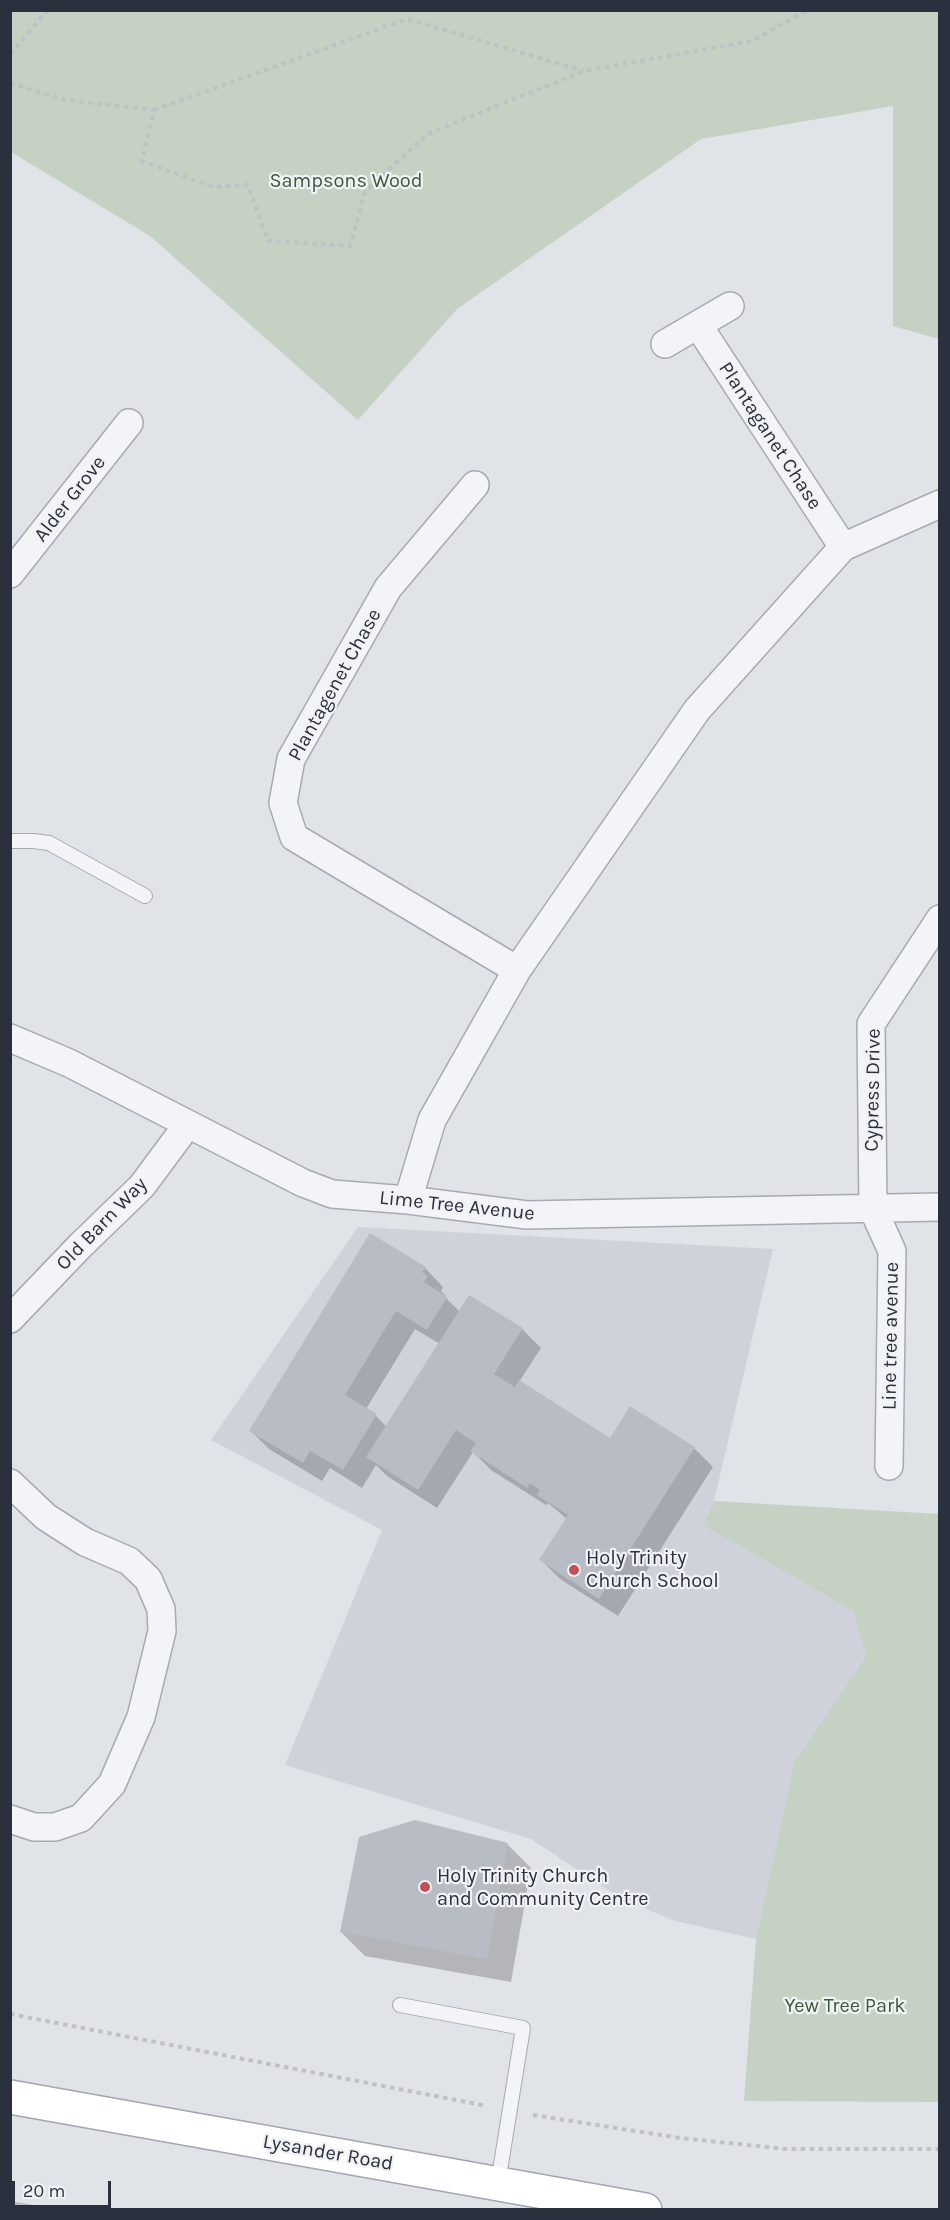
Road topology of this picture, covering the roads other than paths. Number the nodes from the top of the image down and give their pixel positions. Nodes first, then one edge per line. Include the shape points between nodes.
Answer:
1 (730, 306) dead end
2 (698, 325) junction
3 (665, 344) dead end
4 (129, 423) dead end
5 (475, 485) dead end
6 (939, 504) edge
7 (843, 547) junction
8 (10, 574) edge
9 (10, 841) edge
10 (145, 896) dead end
11 (939, 919) edge
12 (517, 970) junction
13 (10, 1038) edge
14 (188, 1124) junction
15 (408, 1200) junction
16 (939, 1207) edge
17 (873, 1209) junction
18 (10, 1319) edge
19 (889, 1466) dead end
20 (10, 1483) edge
21 (10, 1819) edge
22 (400, 2005) dead end
23 (10, 2097) edge
24 (498, 2183) junction
25 (645, 2210) edge

1 - 2 street
2 - 3 street
2 - 7 street, Plantaganet Chase
4 - 8 street, Alder Grove
5 - 12 street, Plantagenet Chase via 388,588 291,759 284,803 294,837
6 - 7 street
7 - 12 street via 697,710
9 - 10 lane via 49,843
11 - 17 street, Cypress Drive via 871,1024
12 - 15 street via 432,1120
13 - 14 street, Lime Tree Avenue via 69,1063
14 - 15 street, Lime Tree Avenue via 332,1194
14 - 18 street, Old Barn Way via 142,1186
15 - 17 street, Lime Tree Avenue via 527,1215
16 - 17 street, Lime Tree Avenue
17 - 19 street, Line tree avenue via 891,1251
20 - 21 street via 46,1517 85,1542 129,1561 148,1579 161,1609 162,1631 141,1717 112,1784 81,1818 55,1827 33,1827
22 - 24 lane via 524,2028
23 - 24 main road, Lysander Road
24 - 25 main road, Lysander Road

